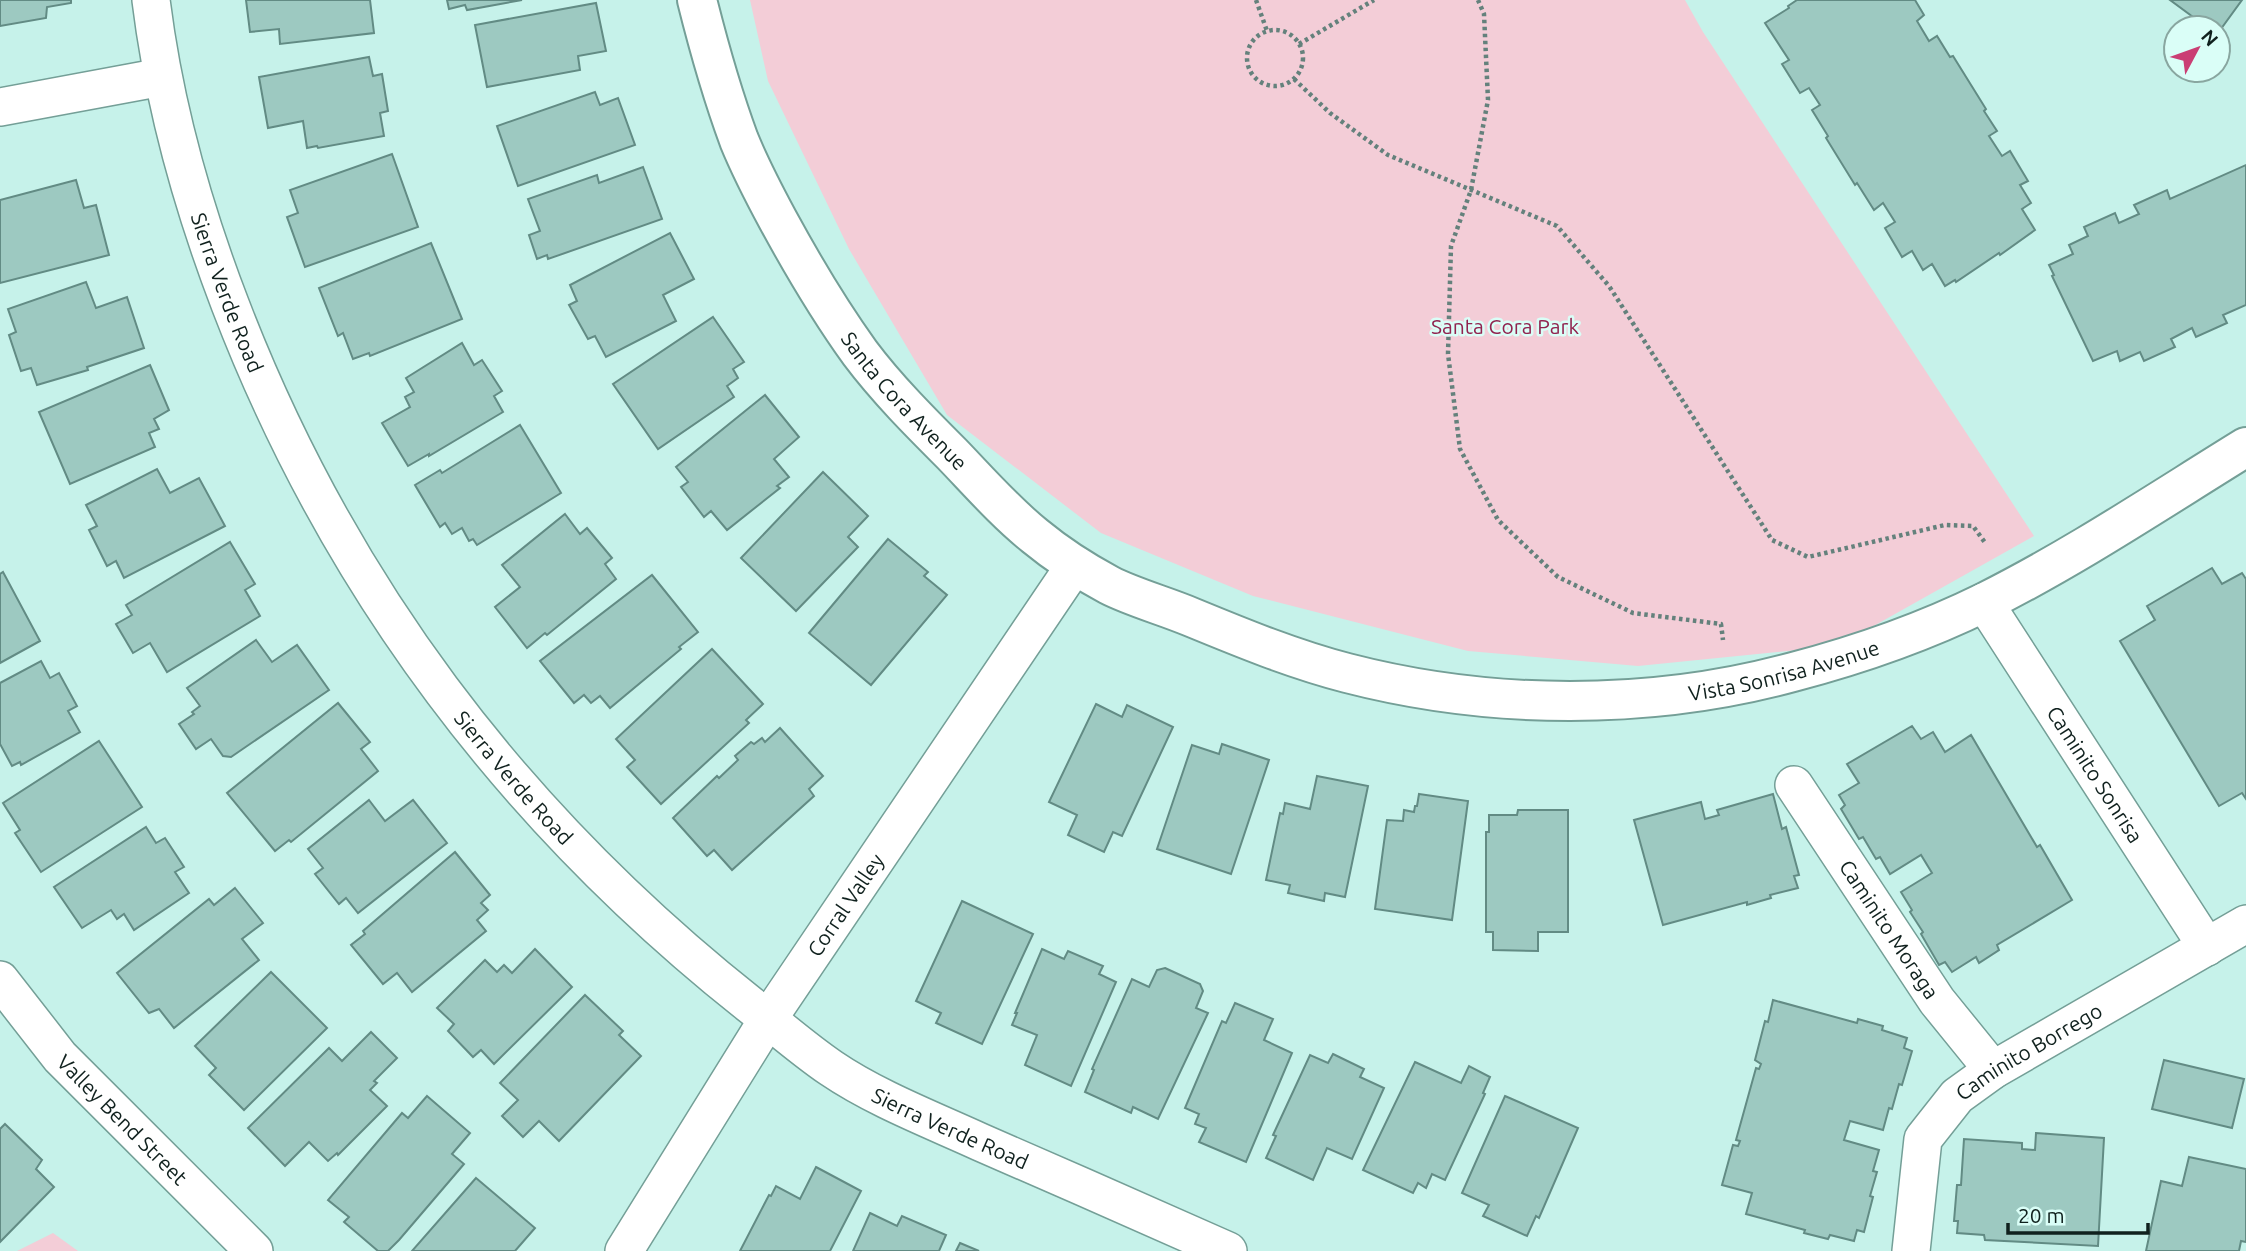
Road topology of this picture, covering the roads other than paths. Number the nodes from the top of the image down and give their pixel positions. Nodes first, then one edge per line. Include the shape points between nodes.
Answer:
1 (151, 0) edge
2 (697, 0) edge
3 (162, 77) junction
4 (0, 107) edge
5 (2246, 447) edge
6 (1075, 565) junction
7 (1984, 602) junction
8 (1275, 652) joint
9 (1794, 785) dead end
10 (2246, 924) edge
11 (2207, 947) junction
12 (0, 980) edge
13 (768, 1019) junction
14 (1993, 1070) junction
15 (254, 1251) edge
16 (624, 1251) edge
17 (1228, 1251) edge
18 (1911, 1251) edge

1 - 3 street, Sierra Verde Road
2 - 6 street, Santa Cora Avenue via 741,146 809,278 861,355 911,413 1018,522
3 - 4 street
3 - 13 street, Sierra Verde Road via 198,214 248,351 313,490 392,622 477,737 554,825 626,899
5 - 7 street, Vista Sonrisa Avenue via 2067,557
6 - 8 street, Santa Cora Avenue via 1113,587
6 - 13 street, Corral Valley
7 - 8 street, Vista Sonrisa Avenue via 1856,654 1788,674 1649,697 1548,700 1423,689 1348,674
7 - 11 street, Caminito Sonrisa
9 - 14 street, Caminito Moraga via 1937,1001
10 - 11 street, Caminito Borrego
11 - 14 street, Caminito Borrego
12 - 15 street, Valley Bend Street via 60,1057
13 - 16 street, Corral Valley
13 - 17 street, Sierra Verde Road via 833,1070 919,1115
14 - 18 street, Caminito Borrego via 1957,1096 1923,1139

